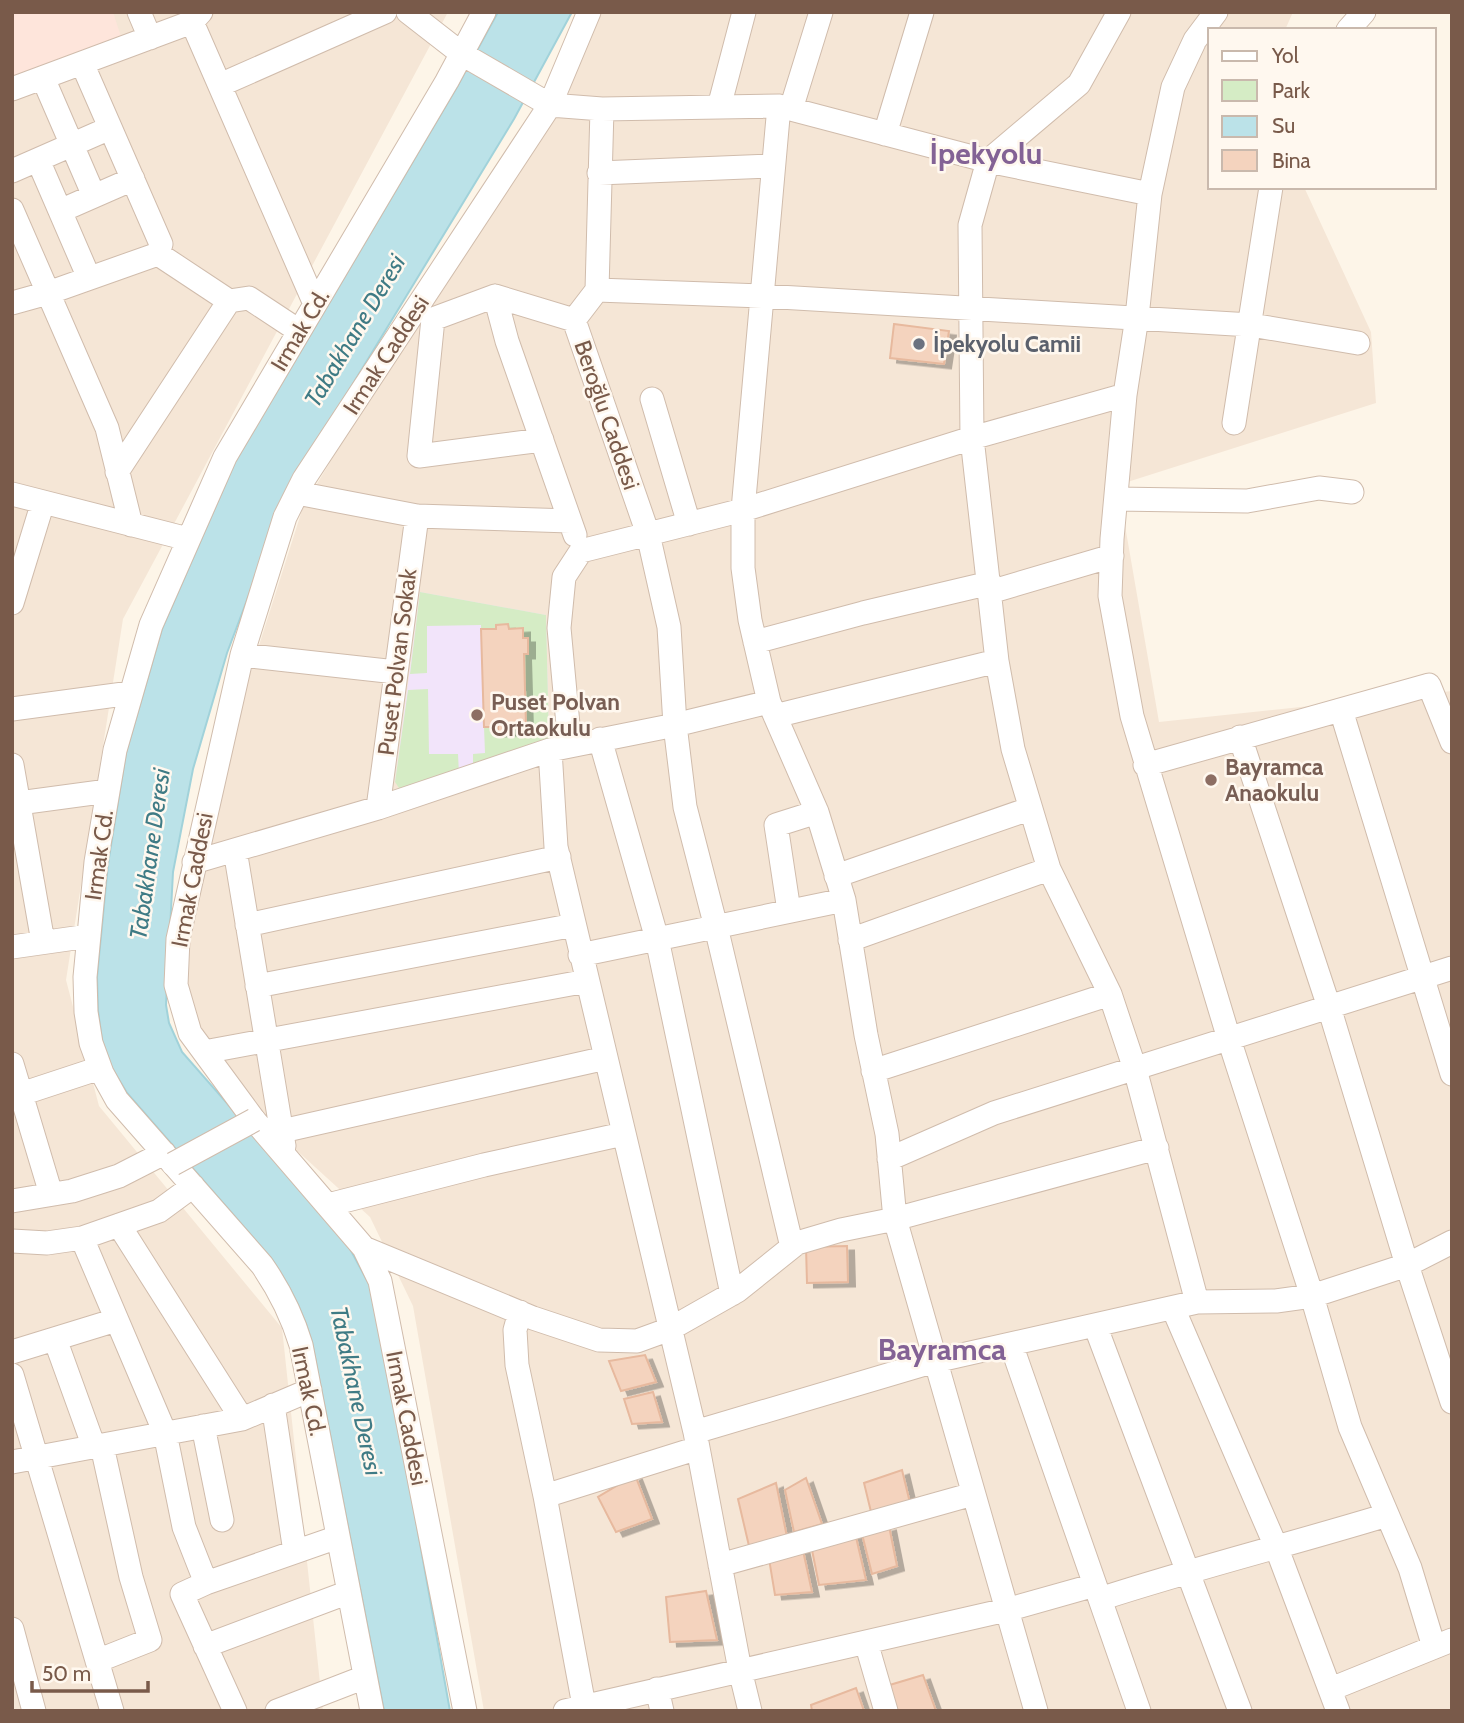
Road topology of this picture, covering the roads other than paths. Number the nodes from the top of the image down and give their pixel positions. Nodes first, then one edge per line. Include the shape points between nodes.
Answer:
1 (139, 12) edge
2 (385, 12) edge
3 (408, 12) edge
4 (484, 12) edge
5 (589, 12) edge
6 (744, 12) edge
7 (821, 12) edge
8 (922, 12) edge
9 (1119, 12) edge
10 (1216, 12) edge
11 (1364, 12) edge
12 (196, 17) edge
13 (1350, 28) edge
14 (150, 38) junction
15 (466, 56) junction
16 (82, 63) junction
17 (43, 78) junction
18 (220, 85) junction
19 (12, 89) edge
20 (545, 102) junction
21 (719, 107) junction
22 (785, 108) junction
23 (602, 109) junction
24 (110, 128) junction
25 (885, 134) junction
26 (72, 145) junction
27 (38, 160) junction
28 (988, 161) junction
29 (774, 166) junction
30 (12, 171) edge
31 (599, 173) junction
32 (133, 179) junction
33 (1271, 189) edge
34 (1150, 194) junction
35 (94, 196) junction
36 (12, 210) edge
37 (60, 211) junction
38 (158, 254) junction
39 (89, 278) junction
40 (597, 290) junction
41 (48, 293) junction
42 (495, 296) junction
43 (762, 296) junction
44 (229, 301) junction
45 (315, 304) junction
46 (13, 306) edge
47 (972, 307) junction
48 (1137, 317) junction
49 (574, 320) junction
50 (1251, 325) junction
51 (299, 331) junction
52 (1358, 343) dead end
53 (1125, 395) junction
54 (652, 399) dead end
55 (1234, 423) dead end
56 (972, 438) junction
57 (542, 440) junction
58 (117, 472) junction
59 (1352, 492) dead end
60 (297, 493) junction
61 (12, 494) edge
62 (1116, 499) junction
63 (43, 502) junction
64 (743, 510) junction
65 (417, 516) junction
66 (570, 521) junction
67 (689, 524) junction
68 (131, 525) junction
69 (648, 534) junction
70 (188, 539) junction
71 (581, 551) junction
72 (1112, 556) junction
73 (990, 587) junction
74 (12, 603) edge
75 (755, 642) junction
76 (242, 655) junction
77 (996, 661) junction
78 (396, 671) junction
79 (131, 693) junction
80 (12, 709) edge
81 (772, 709) junction
82 (1341, 710) junction
83 (675, 724) junction
84 (1240, 737) junction
85 (600, 739) junction
86 (1452, 742) edge
87 (560, 748) junction
88 (12, 765) edge
89 (1145, 765) junction
90 (108, 791) junction
91 (19, 803) junction
92 (378, 808) junction
93 (1029, 808) junction
94 (817, 812) junction
95 (235, 850) junction
96 (559, 857) junction
97 (194, 862) junction
98 (1049, 869) junction
99 (836, 876) junction
100 (844, 900) junction
101 (789, 911) junction
102 (247, 925) junction
103 (574, 925) junction
104 (716, 927) junction
105 (89, 936) junction
106 (657, 939) junction
107 (850, 940) junction
108 (43, 943) junction
109 (12, 947) edge
110 (580, 955) junction
111 (1452, 968) edge
112 (1423, 978) junction
113 (587, 981) junction
114 (257, 986) junction
115 (1110, 994) junction
116 (1329, 1007) junction
117 (1229, 1039) junction
118 (266, 1040) junction
119 (204, 1052) junction
120 (606, 1058) junction
121 (12, 1064) edge
122 (100, 1068) junction
123 (1135, 1069) junction
124 (873, 1071) junction
125 (1452, 1074) edge
126 (17, 1096) edge
127 (254, 1120) junction
128 (282, 1131) junction
129 (623, 1134) junction
130 (1157, 1148) junction
131 (286, 1156) junction
132 (168, 1159) junction
133 (889, 1159) junction
134 (193, 1186) junction
135 (51, 1194) junction
136 (12, 1201) edge
137 (328, 1205) junction
138 (895, 1219) junction
139 (119, 1225) junction
140 (82, 1238) junction
141 (12, 1241) edge
142 (1452, 1242) edge
143 (792, 1247) junction
144 (364, 1248) junction
145 (1407, 1265) junction
146 (732, 1294) junction
147 (1312, 1296) junction
148 (1197, 1302) junction
149 (1173, 1308) junction
150 (520, 1312) junction
151 (117, 1320) junction
152 (1095, 1325) junction
153 (670, 1329) junction
154 (55, 1339) junction
155 (1011, 1344) junction
156 (12, 1352) edge
157 (935, 1361) junction
158 (12, 1375) edge
159 (310, 1390) junction
160 (1452, 1402) edge
161 (273, 1405) junction
162 (242, 1419) junction
163 (203, 1426) junction
164 (165, 1433) junction
165 (696, 1440) junction
166 (98, 1446) junction
167 (37, 1458) junction
168 (12, 1462) edge
169 (973, 1494) junction
170 (545, 1496) junction
171 (1387, 1515) junction
172 (222, 1520) dead end
173 (338, 1537) junction
174 (1277, 1549) junction
175 (295, 1552) junction
176 (720, 1565) junction
177 (1188, 1571) junction
178 (206, 1583) junction
179 (349, 1592) junction
180 (1098, 1592) junction
181 (1006, 1610) junction
182 (12, 1629) edge
183 (866, 1642) junction
184 (1443, 1643) edge
185 (205, 1646) junction
186 (97, 1661) junction
187 (740, 1670) junction
188 (365, 1677) junction
189 (1331, 1689) junction
190 (659, 1700) edge
191 (578, 1709) edge
192 (1135, 1710) edge
193 (34, 1711) edge
194 (112, 1711) edge
195 (235, 1711) edge
196 (278, 1711) edge
197 (372, 1711) edge
198 (465, 1711) edge
199 (750, 1711) edge
200 (886, 1711) edge
201 (1036, 1711) edge
202 (1240, 1711) edge
203 (1338, 1711) edge

1 - 14 street
2 - 18 street
3 - 15 street
4 - 15 street, Irmak Cd.
5 - 20 street
6 - 21 street
7 - 22 street
8 - 25 street
9 - 28 street via 1079,83
10 - 34 street via 1195,40 1173,87
11 - 13 street
12 - 14 street
12 - 18 street
14 - 16 street
15 - 20 street
15 - 45 street, Irmak Cd.
16 - 17 street
16 - 24 street
17 - 19 street
17 - 26 street
18 - 45 street
20 - 23 street
20 - 60 street, Irmak Caddesi
21 - 22 street
21 - 23 street
22 - 25 street
22 - 29 street
23 - 31 street
24 - 26 street
24 - 32 street
25 - 28 street
26 - 27 street
26 - 35 street
27 - 30 street
27 - 37 street
28 - 34 street
28 - 47 street via 970,225
29 - 31 street
29 - 43 street
31 - 40 street
32 - 35 street
32 - 38 street via 161,244
33 - 50 street
34 - 48 street
35 - 37 street
36 - 41 street
37 - 39 street
38 - 39 street
38 - 44 street
39 - 41 street
40 - 43 street
40 - 49 street, Beroğlu Caddesi
41 - 46 street
41 - 58 street via 107,428
42 - 49 street
42 - 57 street
42 - 57 street via 433,319 419,456
43 - 47 street
43 - 64 street
44 - 51 street via 249,298
44 - 58 street
45 - 51 street, Irmak Cd.
47 - 48 street
47 - 56 street
48 - 50 street
48 - 53 street
49 - 69 street, Beroğlu Caddesi
50 - 52 street
50 - 55 street
51 - 70 street, Irmak Cd. via 225,457
53 - 56 street
53 - 62 street
54 - 67 street
56 - 64 street
56 - 73 street
57 - 66 street
58 - 68 street
59 - 62 street via 1319,488 1247,501
60 - 65 street
60 - 76 street, Irmak Caddesi via 285,517
61 - 63 street
62 - 72 street
63 - 68 street
63 - 74 street
64 - 67 street
64 - 75 street via 744,568
65 - 66 street
65 - 78 street, Puset Polvan Sokak
66 - 71 street
67 - 69 street
68 - 70 street
69 - 71 street
69 - 83 street, Beroğlu Caddesi via 669,627
70 - 79 street, Irmak Cd. via 151,625
71 - 87 street via 564,578 559,628
72 - 73 street
72 - 89 street via 1110,596
73 - 75 street via 863,613
73 - 77 street
75 - 81 street
76 - 78 street
76 - 97 street, Irmak Caddesi
77 - 81 street
77 - 93 street
78 - 92 street, Puset Polvan Sokak
79 - 80 street
79 - 90 street, Irmak Cd.
81 - 83 street
81 - 94 street
82 - 84 street
82 - 86 street via 1429,685
82 - 112 street
83 - 85 street
83 - 104 street, Beroğlu Caddesi via 685,807
84 - 89 street
84 - 116 street
85 - 87 street
85 - 106 street
87 - 92 street
87 - 96 street
88 - 91 street
89 - 117 street
90 - 91 street
90 - 105 street, Irmak Cd.
91 - 108 street
92 - 95 street
93 - 98 street
93 - 99 street
94 - 99 street
94 - 101 street via 776,825
95 - 97 street
95 - 102 street
96 - 102 street
96 - 103 street
97 - 119 street, Irmak Caddesi via 178,939 176,985 190,1033
98 - 107 street
98 - 115 street
99 - 100 street
100 - 101 street
100 - 107 street
101 - 104 street
102 - 114 street
103 - 110 street
103 - 114 street
104 - 106 street
104 - 143 street, Beroğlu Caddesi
105 - 108 street
105 - 122 street, Irmak Cd. via 86,1012
106 - 110 street
106 - 146 street
107 - 124 street
108 - 109 street
110 - 113 street
111 - 112 street
112 - 116 street
112 - 125 street
113 - 118 street
113 - 120 street
114 - 118 street
115 - 123 street
115 - 124 street
116 - 117 street
116 - 145 street
117 - 123 street
117 - 147 street
118 - 119 street
118 - 128 street
119 - 127 street, Irmak Caddesi
120 - 128 street
120 - 129 street
121 - 126 street
122 - 126 street
122 - 132 street, Irmak Cd. via 117,1100
123 - 130 street
123 - 133 street via 994,1113
124 - 133 street
126 - 135 street
127 - 131 street, Irmak Caddesi
127 - 132 street, bridge
128 - 131 street
129 - 137 street
129 - 153 street
130 - 138 street
130 - 148 street
131 - 137 street, Irmak Caddesi
132 - 134 street, Irmak Cd.
132 - 135 street
133 - 138 street
134 - 139 street via 159,1211
134 - 159 street, Irmak Cd. via 279,1289 298,1335
135 - 136 street
137 - 144 street, Irmak Caddesi
138 - 143 street via 841,1230
138 - 157 street
139 - 140 street
139 - 162 street
140 - 141 street
140 - 151 street
142 - 145 street
143 - 146 street
144 - 150 street
144 - 198 street, Irmak Caddesi via 380,1281
145 - 147 street
145 - 160 street
146 - 153 street
147 - 148 street
147 - 171 street via 1349,1427
148 - 149 street
149 - 152 street
149 - 174 street
150 - 153 street via 599,1340 637,1341
150 - 170 street via 515,1330 517,1365
151 - 154 street
151 - 164 street
152 - 155 street
152 - 177 street
153 - 165 street
154 - 156 street
154 - 166 street
155 - 157 street
155 - 180 street
157 - 165 street
157 - 169 street
158 - 167 street
159 - 161 street
159 - 173 street, Irmak Cd.
161 - 162 street
161 - 175 street
162 - 163 street
163 - 164 street
163 - 172 street
164 - 166 street
164 - 178 street via 184,1527
165 - 170 street
165 - 176 street
166 - 167 street
166 - 186 street via 150,1640
167 - 168 street
167 - 186 street
169 - 176 street
169 - 181 street
170 - 191 street
171 - 174 street
171 - 184 street
173 - 175 street
173 - 179 street, Irmak Cd.
174 - 177 street
174 - 189 street
175 - 178 street
176 - 187 street
177 - 180 street
177 - 202 street
178 - 185 street via 182,1594
179 - 185 street
179 - 188 street, Irmak Cd.
180 - 181 street
180 - 192 street
181 - 183 street
181 - 201 street
182 - 193 street
183 - 187 street
183 - 200 street
184 - 189 street
185 - 195 street
186 - 194 street
187 - 190 street
187 - 199 street
188 - 196 street
188 - 197 street, Irmak Cd.
189 - 203 street
190 - 191 street

